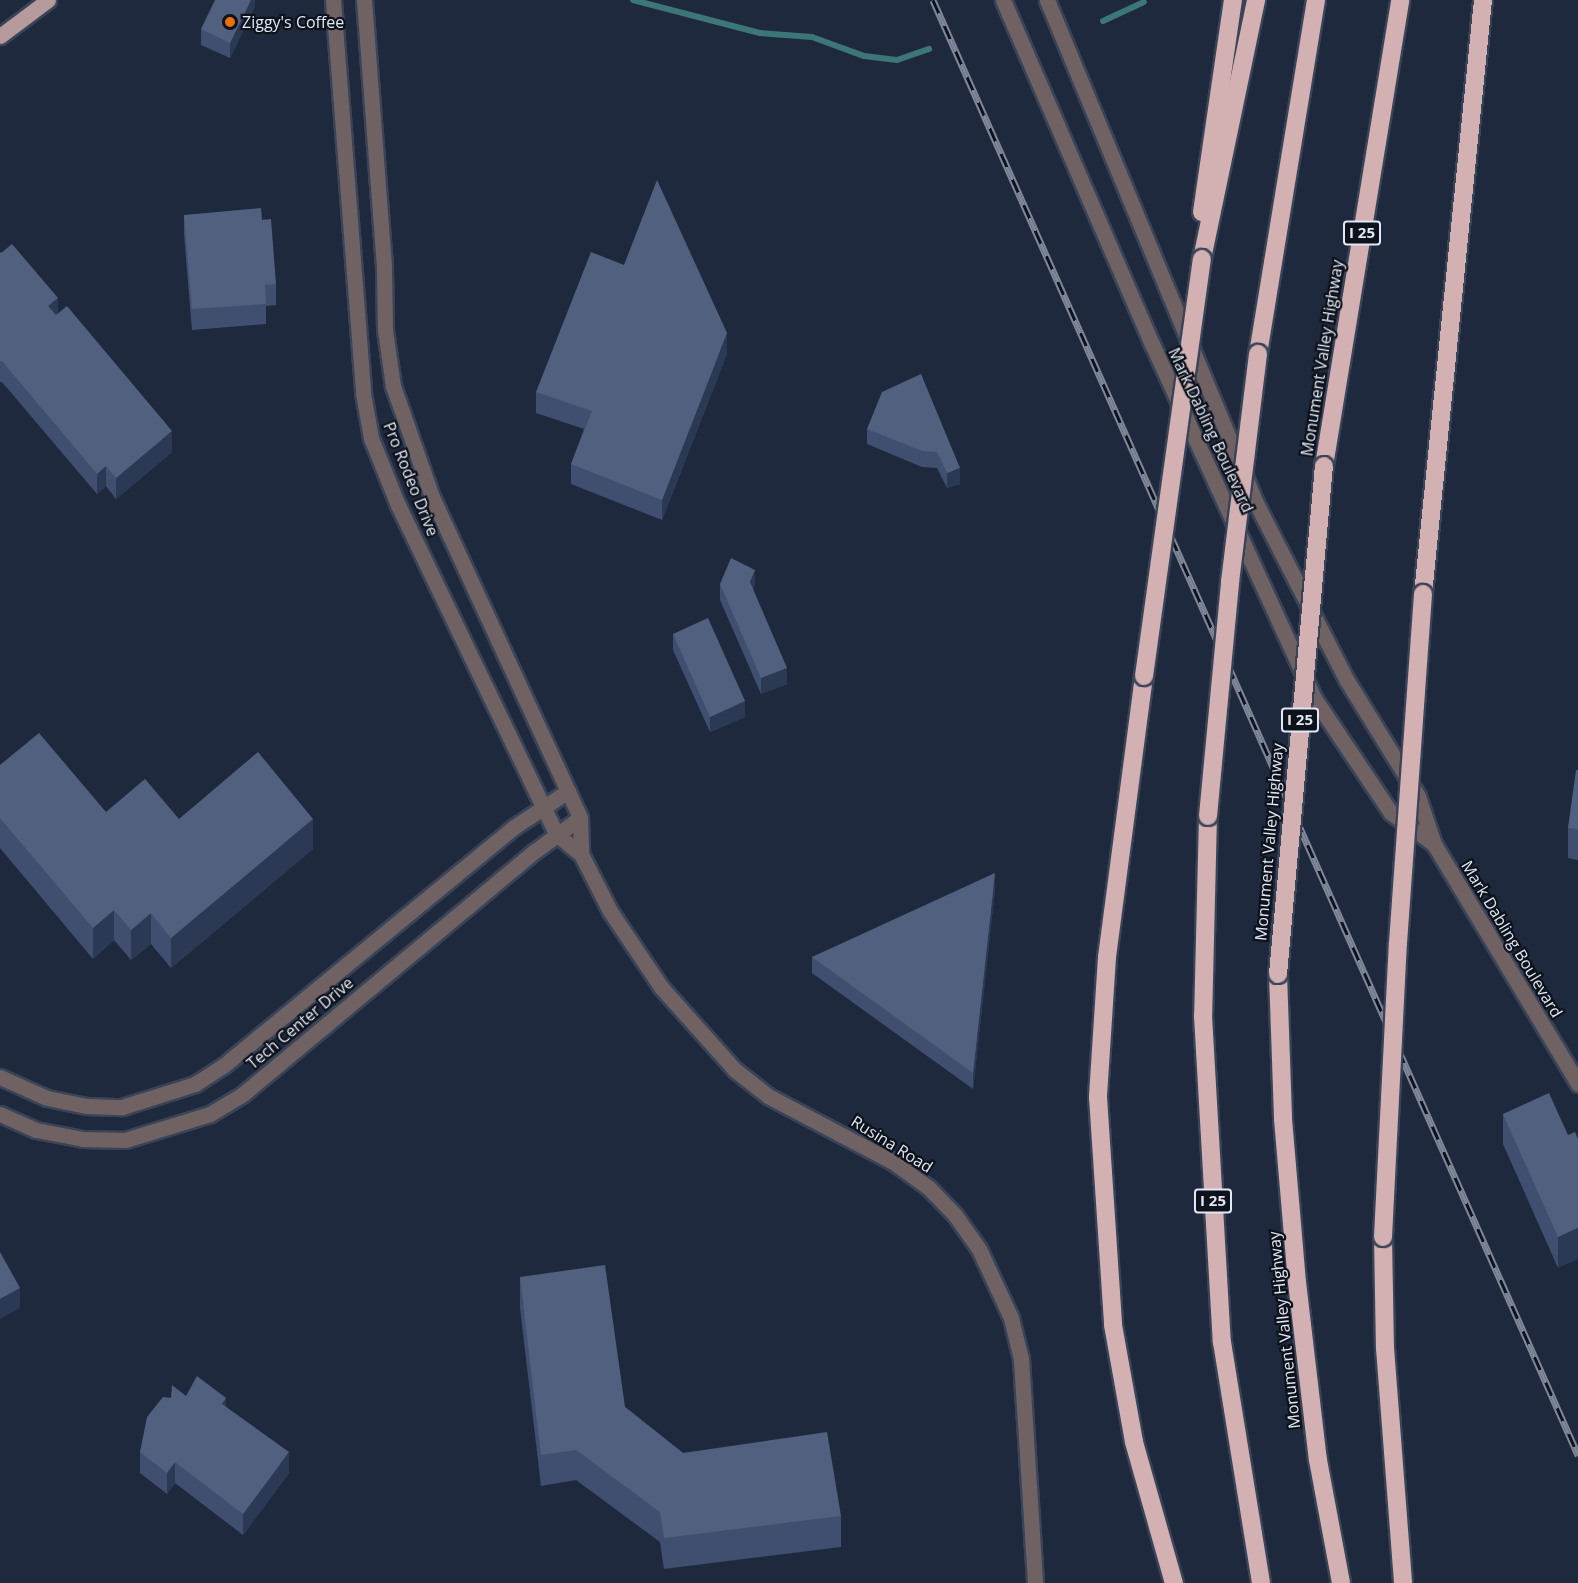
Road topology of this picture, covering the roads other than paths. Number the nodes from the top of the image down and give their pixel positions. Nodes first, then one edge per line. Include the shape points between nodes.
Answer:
1 (48, 0) edge
2 (333, 0) edge
3 (364, 0) edge
4 (1003, 0) edge
5 (1047, 0) edge
6 (1233, 0) edge
7 (1256, 0) edge
8 (1316, 0) edge
9 (1400, 0) edge
10 (1483, 0) edge
11 (0, 36) edge
12 (1207, 207) junction
13 (568, 791) junction
14 (542, 807) junction
15 (580, 818) junction
16 (556, 834) junction
17 (1434, 844) junction
18 (581, 854) junction
19 (0, 1077) edge
20 (1578, 1084) edge
21 (0, 1114) edge
22 (1035, 1583) edge
23 (1174, 1583) edge
24 (1261, 1583) edge
25 (1341, 1583) edge
26 (1403, 1583) edge

1 - 11 main road
2 - 14 street, Pro Rodeo Drive via 357,341 371,438 398,505
3 - 13 street, Pro Rodeo Drive via 385,330 393,386 432,497
4 - 17 street, Mark Dabling Boulevard via 1157,355 1314,698 1391,813
5 - 17 street, Mark Dabling Boulevard via 1256,503 1346,679 1418,796
6 - 12 highway
7 - 12 highway
8 - 24 highway, I 25, bridge via 1258,354 1230,582 1208,816 1203,1016 1222,1342
9 - 25 highway, Monument Valley Highway / I 25, bridge via 1324,466 1278,974 1283,1119 1297,1282 1318,1460
10 - 26 highway, bridge via 1423,594 1398,943 1383,1237 1385,1348
12 - 23 highway, bridge via 1107,957 1098,1097 1113,1325 1134,1442
13 - 14 street, Tech Center Drive
13 - 15 street, Pro Rodeo Drive
14 - 16 street, Pro Rodeo Drive
14 - 19 street, Tech Center Drive via 223,1066 195,1084 122,1107 87,1106 47,1098
15 - 16 street, Tech Center Drive
15 - 18 street, Rusina Road
16 - 18 street, Rusina Road
16 - 21 street, Tech Center Drive via 243,1094 210,1114 125,1140 83,1139 36,1130
17 - 20 street, Mark Dabling Boulevard
18 - 22 street, Rusina Road via 610,911 661,987 735,1070 768,1096 893,1162 929,1188 979,1250 1011,1318 1021,1359

